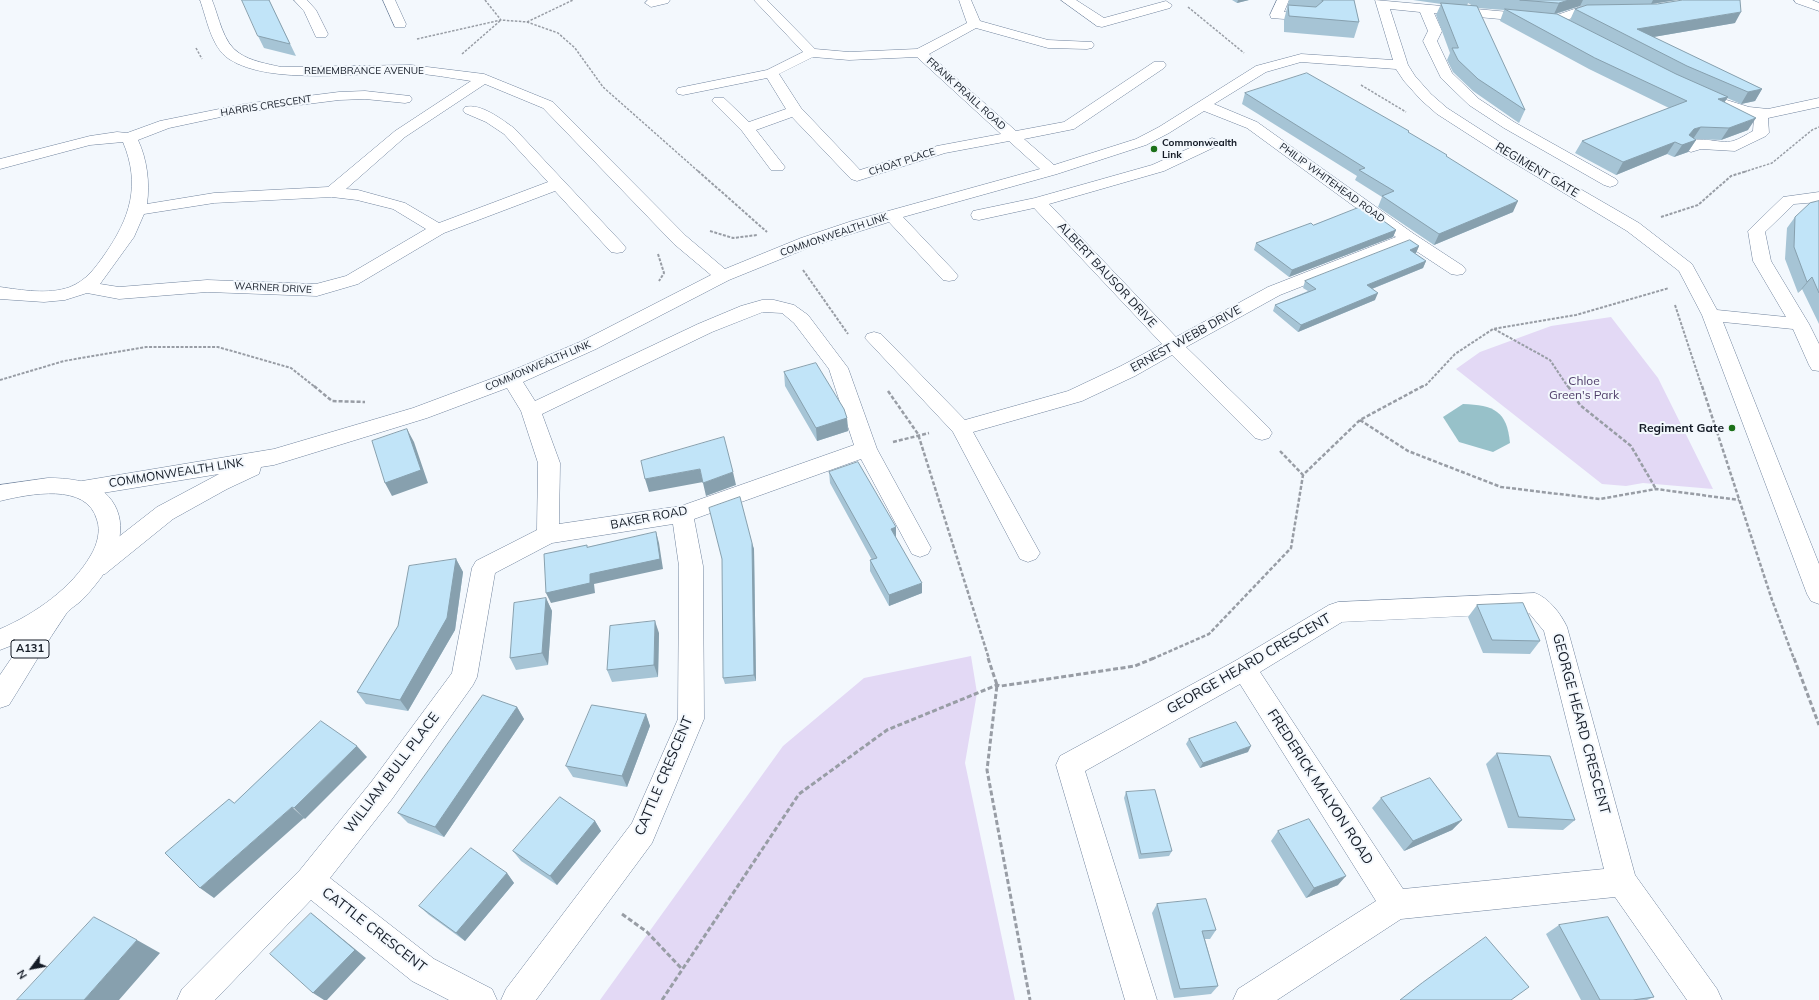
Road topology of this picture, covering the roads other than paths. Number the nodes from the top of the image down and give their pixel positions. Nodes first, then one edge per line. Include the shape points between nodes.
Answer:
1 (206, 0) edge
2 (300, 0) edge
3 (389, 0) edge
4 (664, 0) edge
5 (760, 0) edge
6 (965, 0) edge
7 (1067, 0) edge
8 (1282, 0) edge
9 (1800, 0) edge
10 (651, 3) dead end
11 (1382, 3) edge
12 (1568, 4) dead end
13 (1166, 5) dead end
14 (1819, 7) edge
15 (1426, 10) junction
16 (1580, 11) junction
17 (1612, 11) edge
18 (1311, 17) edge
19 (1555, 20) junction
20 (400, 24) dead end
21 (974, 24) junction
22 (1570, 27) edge
23 (321, 34) dead end
24 (1087, 45) dead end
25 (810, 53) junction
26 (920, 53) junction
27 (1159, 65) dead end
28 (1401, 65) junction
29 (771, 73) junction
30 (484, 78) junction
31 (683, 91) dead end
32 (1704, 95) edge
33 (405, 99) dead end
34 (719, 101) dead end
35 (1819, 102) edge
36 (1203, 104) junction
37 (470, 110) dead end
38 (795, 111) junction
39 (1761, 115) junction
40 (747, 128) junction
41 (1011, 135) junction
42 (129, 138) junction
43 (1212, 143) dead end
44 (1691, 147) edge
45 (0, 164) edge
46 (777, 167) dead end
47 (1589, 170) junction
48 (1051, 171) junction
49 (1555, 182) junction
50 (1610, 182) dead end
51 (558, 184) junction
52 (332, 192) junction
53 (1819, 197) edge
54 (1038, 202) junction
55 (139, 210) junction
56 (892, 215) junction
57 (979, 215) dead end
58 (438, 229) junction
59 (1408, 238) junction
60 (617, 248) dead end
61 (1457, 270) dead end
62 (723, 276) junction
63 (949, 276) dead end
64 (86, 287) junction
65 (0, 293) edge
66 (1711, 314) junction
67 (1800, 324) junction
68 (874, 338) dead end
69 (1174, 346) junction
70 (1819, 364) edge
71 (512, 379) junction
72 (531, 411) junction
73 (961, 428) junction
74 (1262, 433) road end
75 (866, 449) junction
76 (274, 457) junction
77 (5, 488) edge
78 (78, 488) junction
79 (682, 514) junction
80 (548, 535) junction
81 (920, 548) dead end
82 (1028, 553) dead end
83 (97, 567) junction
84 (1819, 594) edge
85 (62, 604) junction
86 (0, 640) edge
87 (1244, 670) junction
88 (0, 697) edge
89 (310, 880) junction
90 (1622, 882) junction
91 (1396, 904) junction
92 (193, 1000) edge
93 (481, 1000) edge
94 (517, 1000) edge
95 (1141, 1000) edge
96 (1249, 1000) edge
97 (1706, 1000) edge

1 - 30 main road, REMEMBRANCE AVENUE via 222,43 234,56 256,65 281,71 411,69
2 - 23 main road via 310,10
3 - 20 main road
4 - 10 main road
5 - 25 main road
6 - 21 main road
7 - 13 main road via 1102,23
8 - 18 main road via 1276,15
9 - 14 main road
11 - 15 main road
11 - 28 main road, REGIMENT GATE
12 - 16 main road
15 - 19 main road
15 - 47 main road via 1435,31 1430,41 1446,74 1474,102
16 - 17 main road
16 - 19 main road
19 - 22 main road
21 - 24 main road via 1048,44
21 - 26 main road
25 - 26 main road via 849,56
25 - 29 main road
26 - 41 main road, FRANK PRAILL ROAD
27 - 41 main road, FRANK PRAILL ROAD via 1069,126
28 - 36 main road, COMMONWEALTH LINK via 1301,58 1261,69
28 - 49 main road, REGIMENT GATE via 1426,97 1442,110
29 - 31 main road
29 - 38 main road, CHOAT PLACE
30 - 52 main road via 400,134
30 - 62 main road, REMEMBRANCE AVENUE via 548,105 680,240
32 - 39 main road via 1740,111
33 - 42 main road, HARRIS CRESCENT via 365,95 311,98 165,124
34 - 40 main road
35 - 39 main road via 1772,115
36 - 48 main road, COMMONWEALTH LINK via 1141,142
36 - 59 main road, PHILIP WHITEHEAD ROAD via 1252,125
37 - 51 main road via 491,119 509,132
38 - 40 main road
38 - 41 main road, CHOAT PLACE via 857,176 942,149
39 - 44 main road via 1761,133 1735,146 1700,144
40 - 46 main road
41 - 48 main road, FRANK PRAILL ROAD
42 - 45 main road, HARRIS CRESCENT via 116,136 90,140
42 - 55 main road via 133,145 142,186
43 - 54 main road via 1158,168
47 - 49 main road
47 - 50 main road
48 - 56 main road, COMMONWEALTH LINK
49 - 66 main road, REGIMENT GATE via 1633,227 1686,268
51 - 58 main road, WARNER DRIVE
51 - 60 main road
52 - 55 main road via 221,198
52 - 58 main road via 358,195 399,206
53 - 67 main road via 1789,200 1756,231 1762,261
54 - 57 main road
54 - 69 main road, ALBERT BAUSOR DRIVE
55 - 64 main road via 125,239 96,280
56 - 62 main road, COMMONWEALTH LINK via 807,242
56 - 63 main road
58 - 64 main road, WARNER DRIVE via 352,280 317,290 207,286 119,293
59 - 61 main road, PHILIP WHITEHEAD ROAD
59 - 69 main road, ERNEST WEBB DRIVE via 1274,291
62 - 71 main road, COMMONWEALTH LINK via 589,345
64 - 65 main road via 62,295 37,298
66 - 67 main road
66 - 84 main road, REGIMENT GATE
67 - 70 main road
68 - 73 main road
69 - 73 main road, ERNEST WEBB DRIVE via 1075,396
69 - 74 main road, ALBERT BAUSOR DRIVE
71 - 72 main road
71 - 76 main road, COMMONWEALTH LINK via 420,413
72 - 75 main road via 705,328 748,310 774,306 788,309 801,319 838,368
72 - 80 main road via 549,463
73 - 82 main road
75 - 79 main road, BAKER ROAD
75 - 81 main road
76 - 78 main road, COMMONWEALTH LINK
76 - 83 main road, COMMONWEALTH LINK via 219,483 165,513
77 - 78 main road via 39,485
78 - 83 main road via 104,504 109,517 109,537
79 - 80 main road, BAKER ROAD
79 - 94 main road, CATTLE CRESCENT via 690,566 691,719 642,833
80 - 89 main road, WILLIAM BULL PLACE via 484,568 464,677 382,790
83 - 85 main road
85 - 86 main road
85 - 88 main road, A131 via 26,654
87 - 90 main road, GEORGE HEARD CRESCENT via 1338,612 1535,603 1555,627
87 - 91 main road, FREDERICK MALYON ROAD
87 - 95 main road, GEORGE HEARD CRESCENT via 1070,765
89 - 92 main road, WILLIAM BULL PLACE
89 - 93 main road, CATTLE CRESCENT via 423,970
90 - 91 main road
90 - 97 main road, GEORGE HEARD CRESCENT
91 - 96 main road

